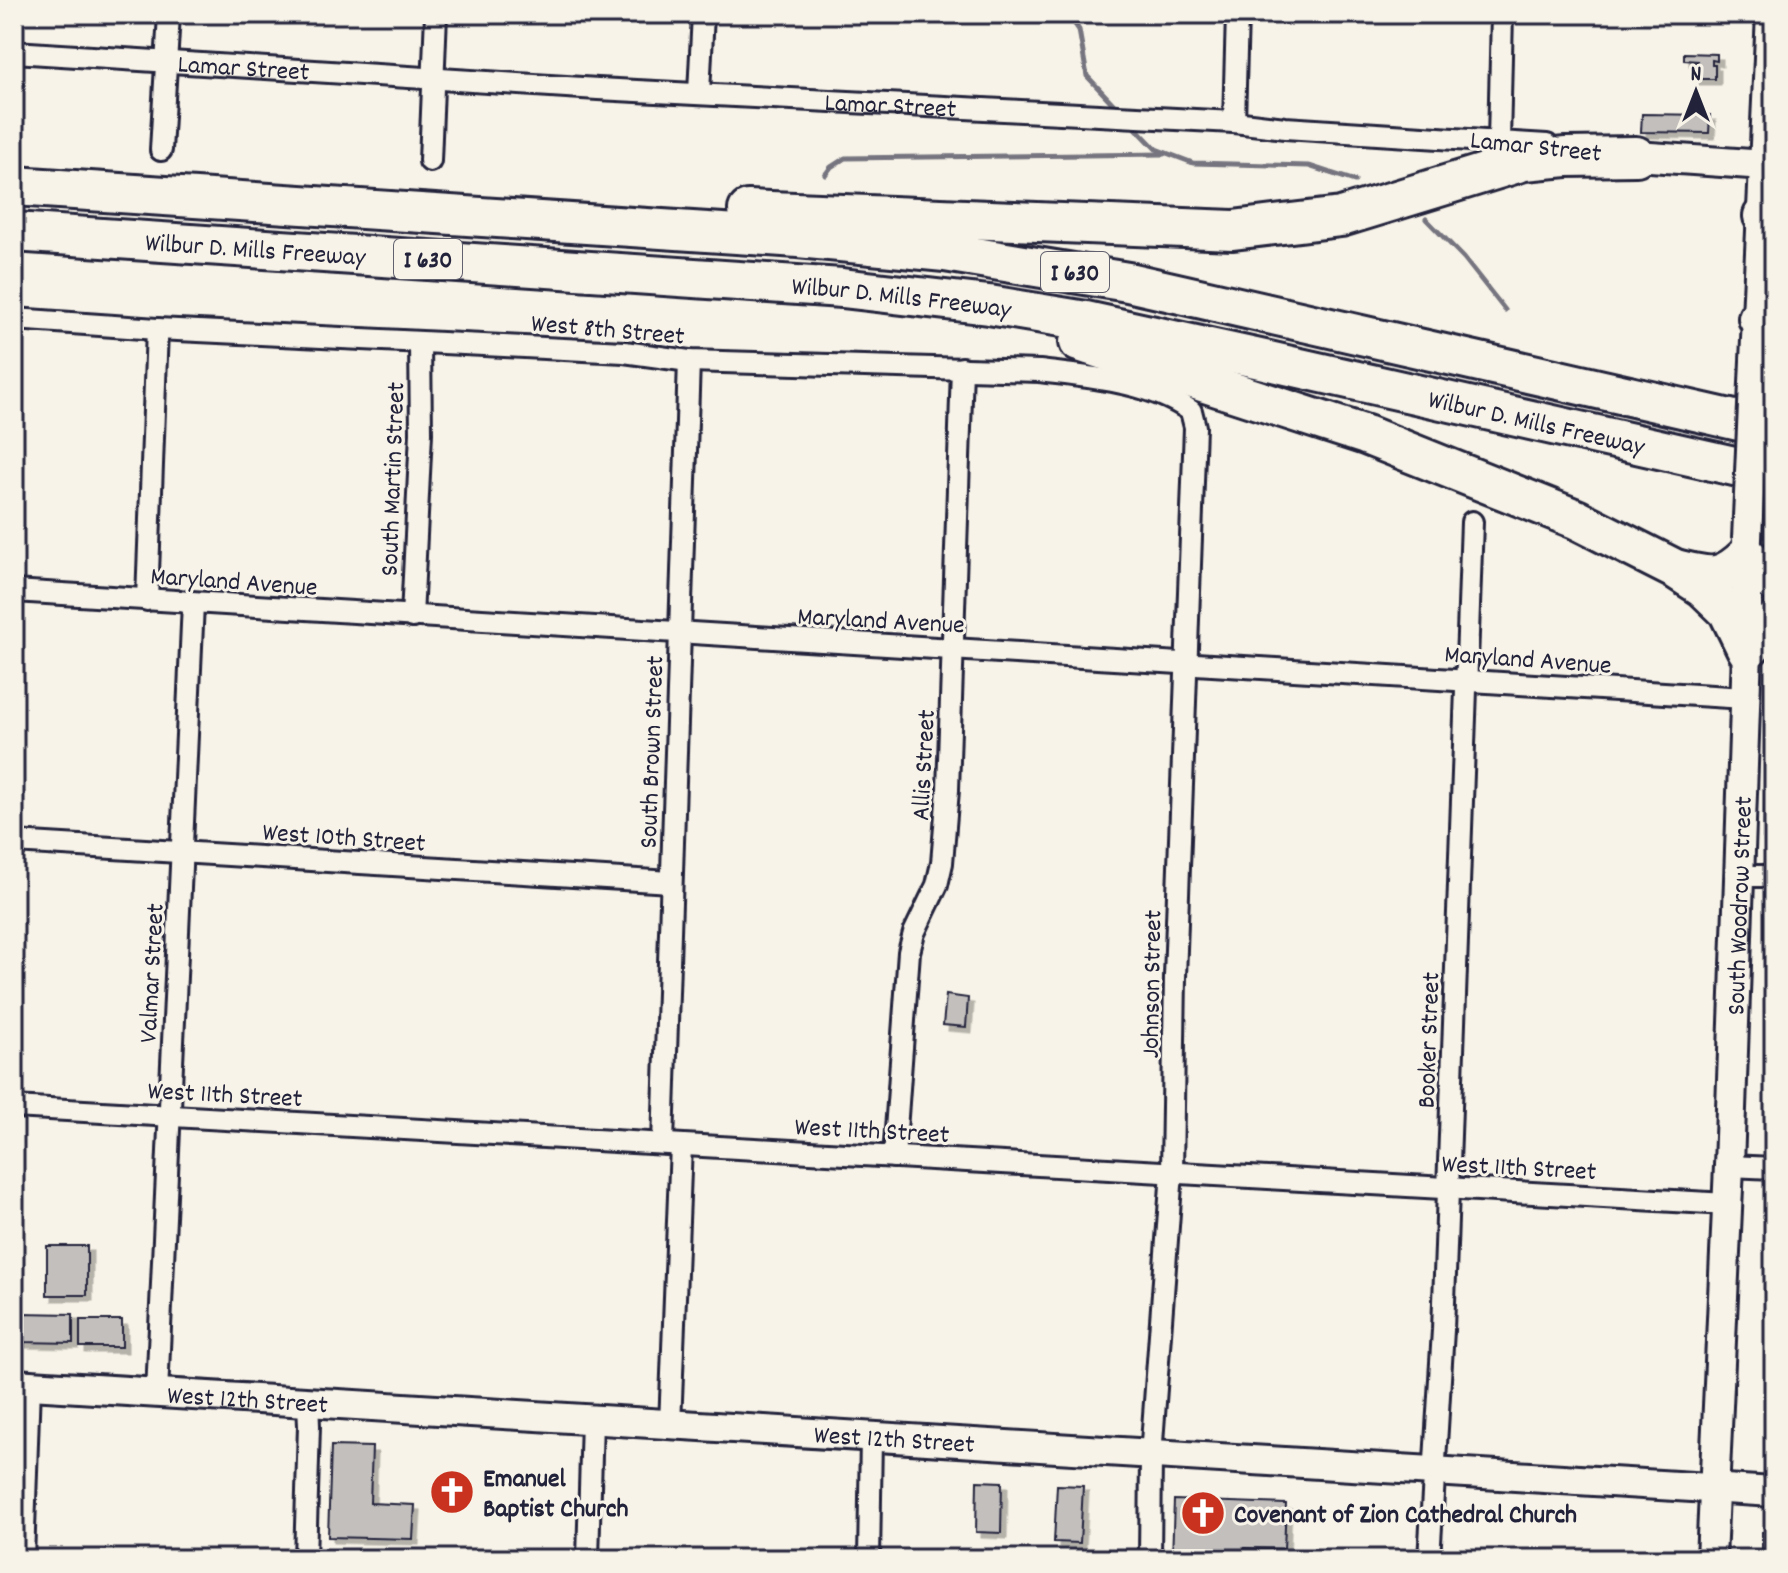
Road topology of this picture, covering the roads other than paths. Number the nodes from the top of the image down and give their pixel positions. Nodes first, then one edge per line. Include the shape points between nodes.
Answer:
1 (169, 14) edge
2 (436, 14) edge
3 (703, 14) edge
4 (1237, 14) edge
5 (1502, 14) edge
6 (1771, 14) edge
7 (14, 52) edge
8 (167, 61) junction
9 (433, 79) junction
10 (699, 93) junction
11 (1234, 122) junction
12 (1499, 141) junction
13 (161, 150) dead end
14 (1636, 156) junction
15 (430, 161) dead end
16 (1765, 165) junction
17 (14, 186) edge
18 (362, 208) junction
19 (1768, 226) edge
20 (14, 232) edge
21 (14, 238) edge
22 (126, 239) junction
23 (842, 288) junction
24 (1766, 313) edge
25 (14, 319) edge
26 (157, 329) junction
27 (420, 343) junction
28 (689, 361) junction
29 (962, 368) junction
30 (1191, 411) joint
31 (1774, 429) edge
32 (1774, 475) edge
33 (1472, 522) dead end
34 (1756, 559) edge
35 (1677, 570) junction
36 (14, 591) edge
37 (147, 600) junction
38 (193, 603) junction
39 (412, 617) junction
40 (1774, 622) edge
41 (680, 633) junction
42 (953, 649) junction
43 (1747, 650) junction
44 (1188, 664) junction
45 (1466, 681) junction
46 (1745, 698) junction
47 (14, 842) edge
48 (181, 851) junction
49 (1739, 876) junction
50 (1774, 876) edge
51 (671, 882) junction
52 (14, 1107) edge
53 (170, 1116) junction
54 (672, 1144) junction
55 (894, 1157) junction
56 (1729, 1166) junction
57 (1774, 1168) edge
58 (1172, 1172) junction
59 (1448, 1188) junction
60 (1727, 1204) junction
61 (21, 1385) edge
62 (157, 1393) junction
63 (308, 1402) junction
64 (592, 1420) junction
65 (670, 1425) junction
66 (871, 1438) junction
67 (1151, 1456) junction
68 (1432, 1472) junction
69 (1714, 1489) junction
70 (1774, 1492) edge
71 (23, 1559) edge
72 (305, 1559) edge
73 (588, 1559) edge
74 (869, 1559) edge
75 (1150, 1559) edge
76 (1429, 1559) edge
77 (1711, 1559) edge

1 - 8 street
2 - 9 street
3 - 10 street
4 - 11 street
5 - 12 street
6 - 16 main road, South Woodrow Street
7 - 8 street, Lamar Street
8 - 9 street, Lamar Street
8 - 13 street
9 - 10 street, Lamar Street
9 - 15 street
10 - 11 street, Lamar Street
11 - 12 street, Lamar Street
12 - 14 street, Lamar Street
14 - 16 main road, Lamar Street
14 - 18 highway via 1524,161 1341,217 1233,230 652,207
16 - 19 main road, South Woodrow Street
17 - 18 highway, Wilbur D. Mills Freeway / I 630
18 - 31 highway, Wilbur D. Mills Freeway / I 630 via 798,238 1022,263 1271,313
19 - 24 main road, South Woodrow Street
20 - 22 highway, Wilbur D. Mills Freeway / I 630
21 - 22 highway
22 - 23 highway, Wilbur D. Mills Freeway / I 630
23 - 32 highway, Wilbur D. Mills Freeway / I 630 via 1086,321
23 - 35 highway via 1086,344 1366,435 1576,519
24 - 34 main road, South Woodrow Street, bridge via 1755,361
25 - 26 street, West 8th Street
26 - 27 street, West 8th Street
26 - 37 street
27 - 28 street, West 8th Street via 624,352
27 - 39 street, South Martin Street
28 - 29 street, West 8th Street
28 - 41 street, South Brown Street
29 - 30 street, West 8th Street via 1086,377 1171,398
29 - 42 street, Allis Street
30 - 44 street, Johnson Street via 1195,427
33 - 45 street, Booker Street
34 - 35 highway via 1719,576
34 - 43 main road, South Woodrow Street
35 - 43 highway via 1721,602
36 - 37 street, Maryland Avenue
37 - 38 street, Maryland Avenue
38 - 39 street, Maryland Avenue
38 - 48 street, Valmar Street
39 - 41 street, Maryland Avenue
40 - 43 highway
41 - 42 street, Maryland Avenue
41 - 51 street, South Brown Street
42 - 44 street, Maryland Avenue
42 - 55 street, Allis Street via 942,863 909,952
43 - 46 main road, South Woodrow Street
44 - 45 street, Maryland Avenue
44 - 58 street, Johnson Street
45 - 46 street, Maryland Avenue
45 - 59 street, Booker Street
46 - 49 main road, South Woodrow Street
47 - 48 street, West 10th Street
48 - 51 street, West 10th Street
48 - 53 street, Valmar Street
49 - 50 street
49 - 56 main road, South Woodrow Street
51 - 54 street, South Brown Street
52 - 53 street, West 11th Street
53 - 54 street, West 11th Street
53 - 62 street, Valmar Street
54 - 55 street, West 11th Street
54 - 65 street, South Brown Street
55 - 58 street, West 11th Street
56 - 57 street
56 - 60 main road, South Woodrow Street
58 - 59 street, West 11th Street
58 - 67 street, Johnson Street
59 - 60 street, West 11th Street
59 - 68 street, Booker Street
60 - 69 main road, South Woodrow Street
61 - 62 main road, West 12th Street
61 - 71 street
62 - 63 main road, West 12th Street
63 - 64 main road, West 12th Street
63 - 72 street
64 - 65 main road, West 12th Street
64 - 73 street
65 - 66 main road, West 12th Street
66 - 67 main road, West 12th Street
66 - 74 street
67 - 68 main road, West 12th Street
67 - 75 street, Johnson Street
68 - 69 main road, West 12th Street
68 - 76 street, Booker Street
69 - 70 main road, West 12th Street
69 - 77 main road, South Woodrow Street

